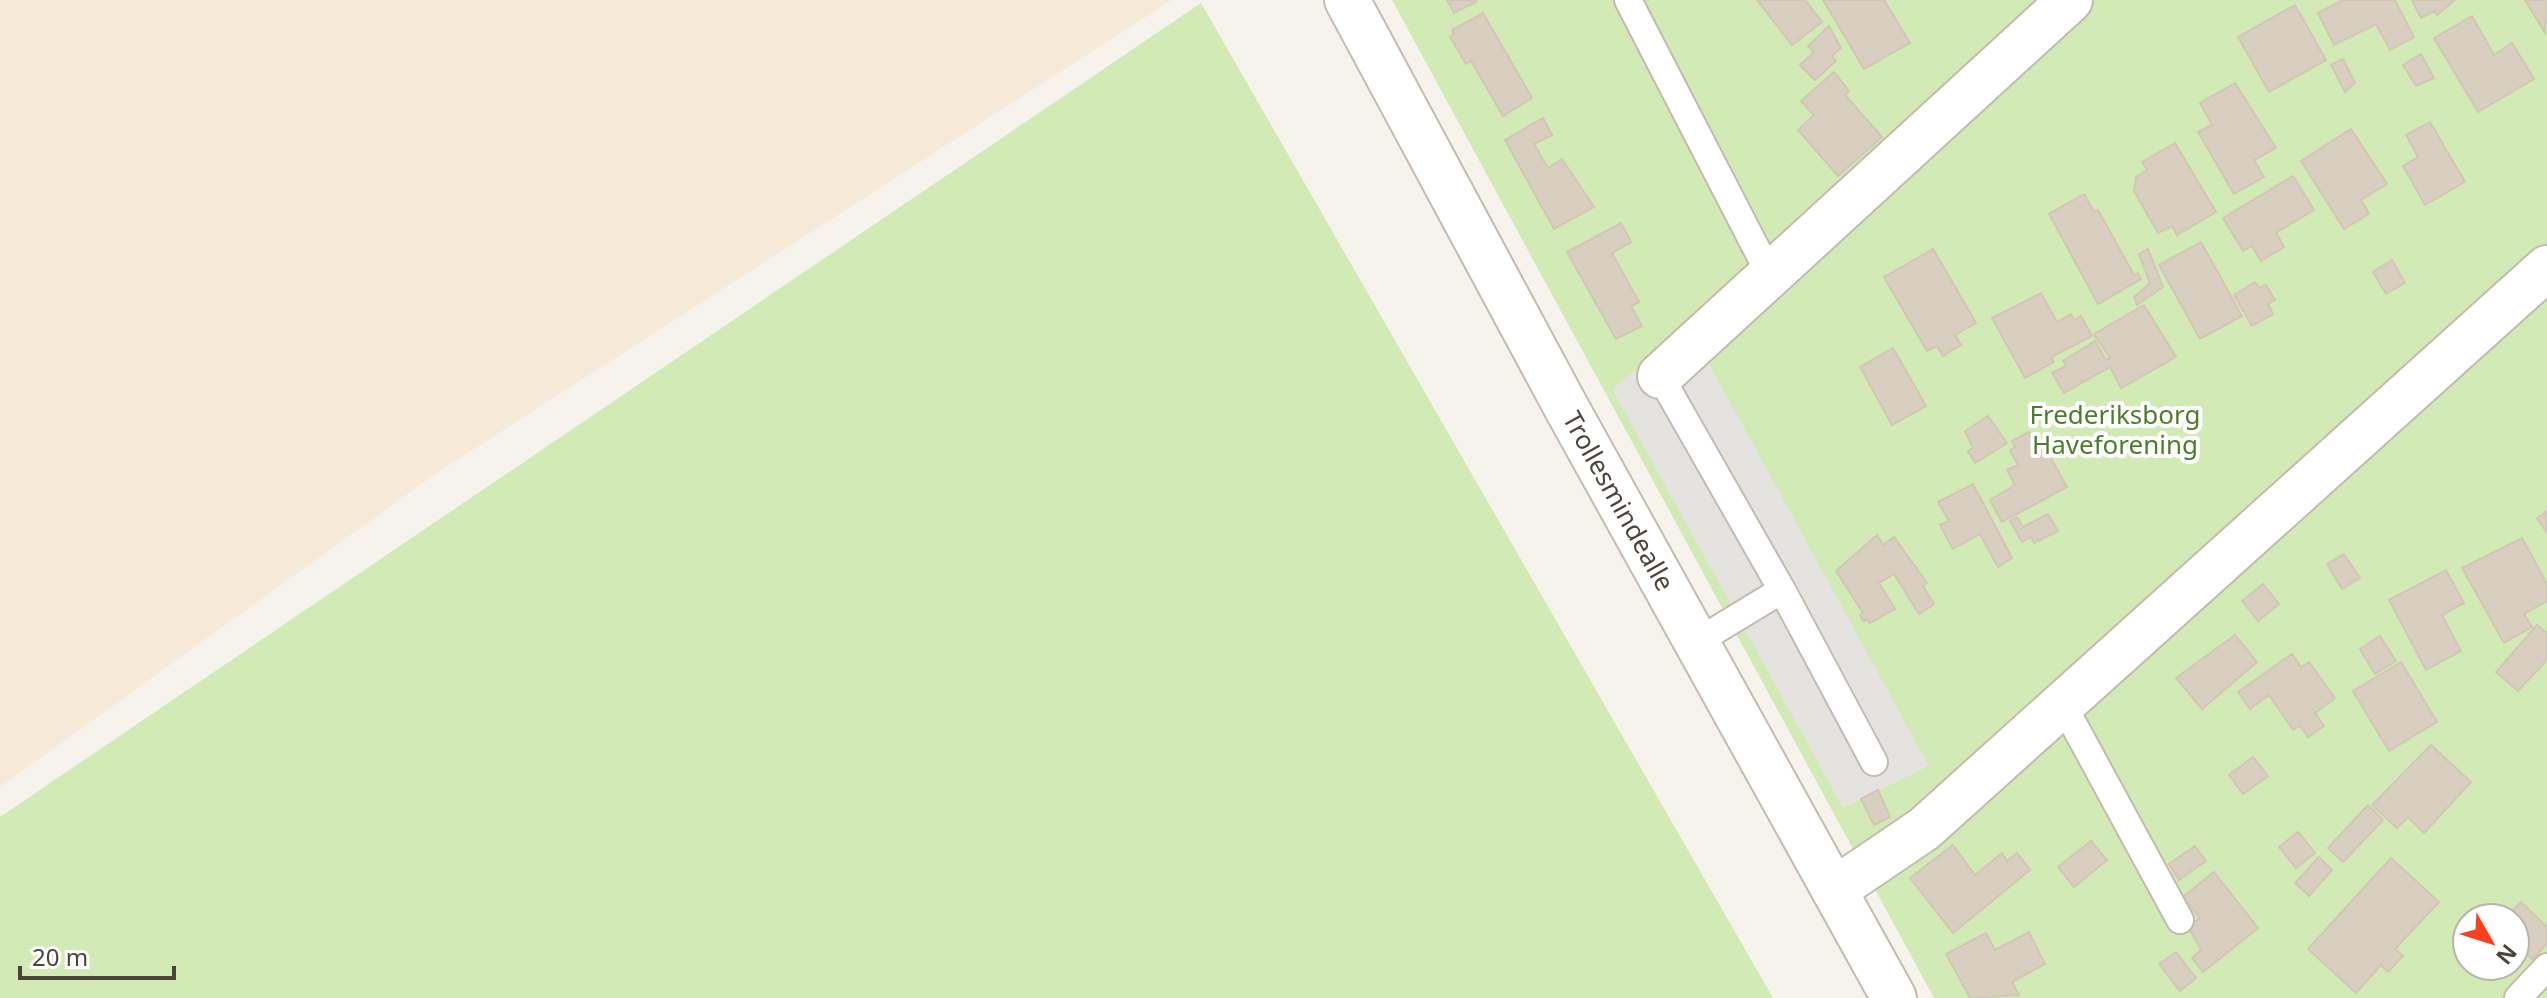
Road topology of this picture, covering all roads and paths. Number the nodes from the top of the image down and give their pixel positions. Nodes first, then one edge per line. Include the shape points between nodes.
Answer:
1 (1347, 0) edge
2 (1628, 0) edge
3 (2058, 4) edge
4 (2547, 268) edge
5 (1770, 275) junction
6 (1660, 376) joint
7 (1782, 590) junction
8 (1698, 641) junction
9 (2062, 703) junction
10 (1874, 762) dead end
11 (1834, 890) junction
12 (2180, 920) dead end
13 (2547, 967) edge
14 (1894, 998) edge
15 (2518, 998) edge

1 - 8 street, Trollesmindealle
2 - 5 lane
3 - 5 street
4 - 9 street
5 - 6 street
6 - 7 lane
7 - 8 lane
7 - 10 lane
8 - 11 street, Trollesmindealle
9 - 11 street via 1924,829
9 - 12 lane
11 - 14 street, Trollesmindealle
13 - 15 lane

